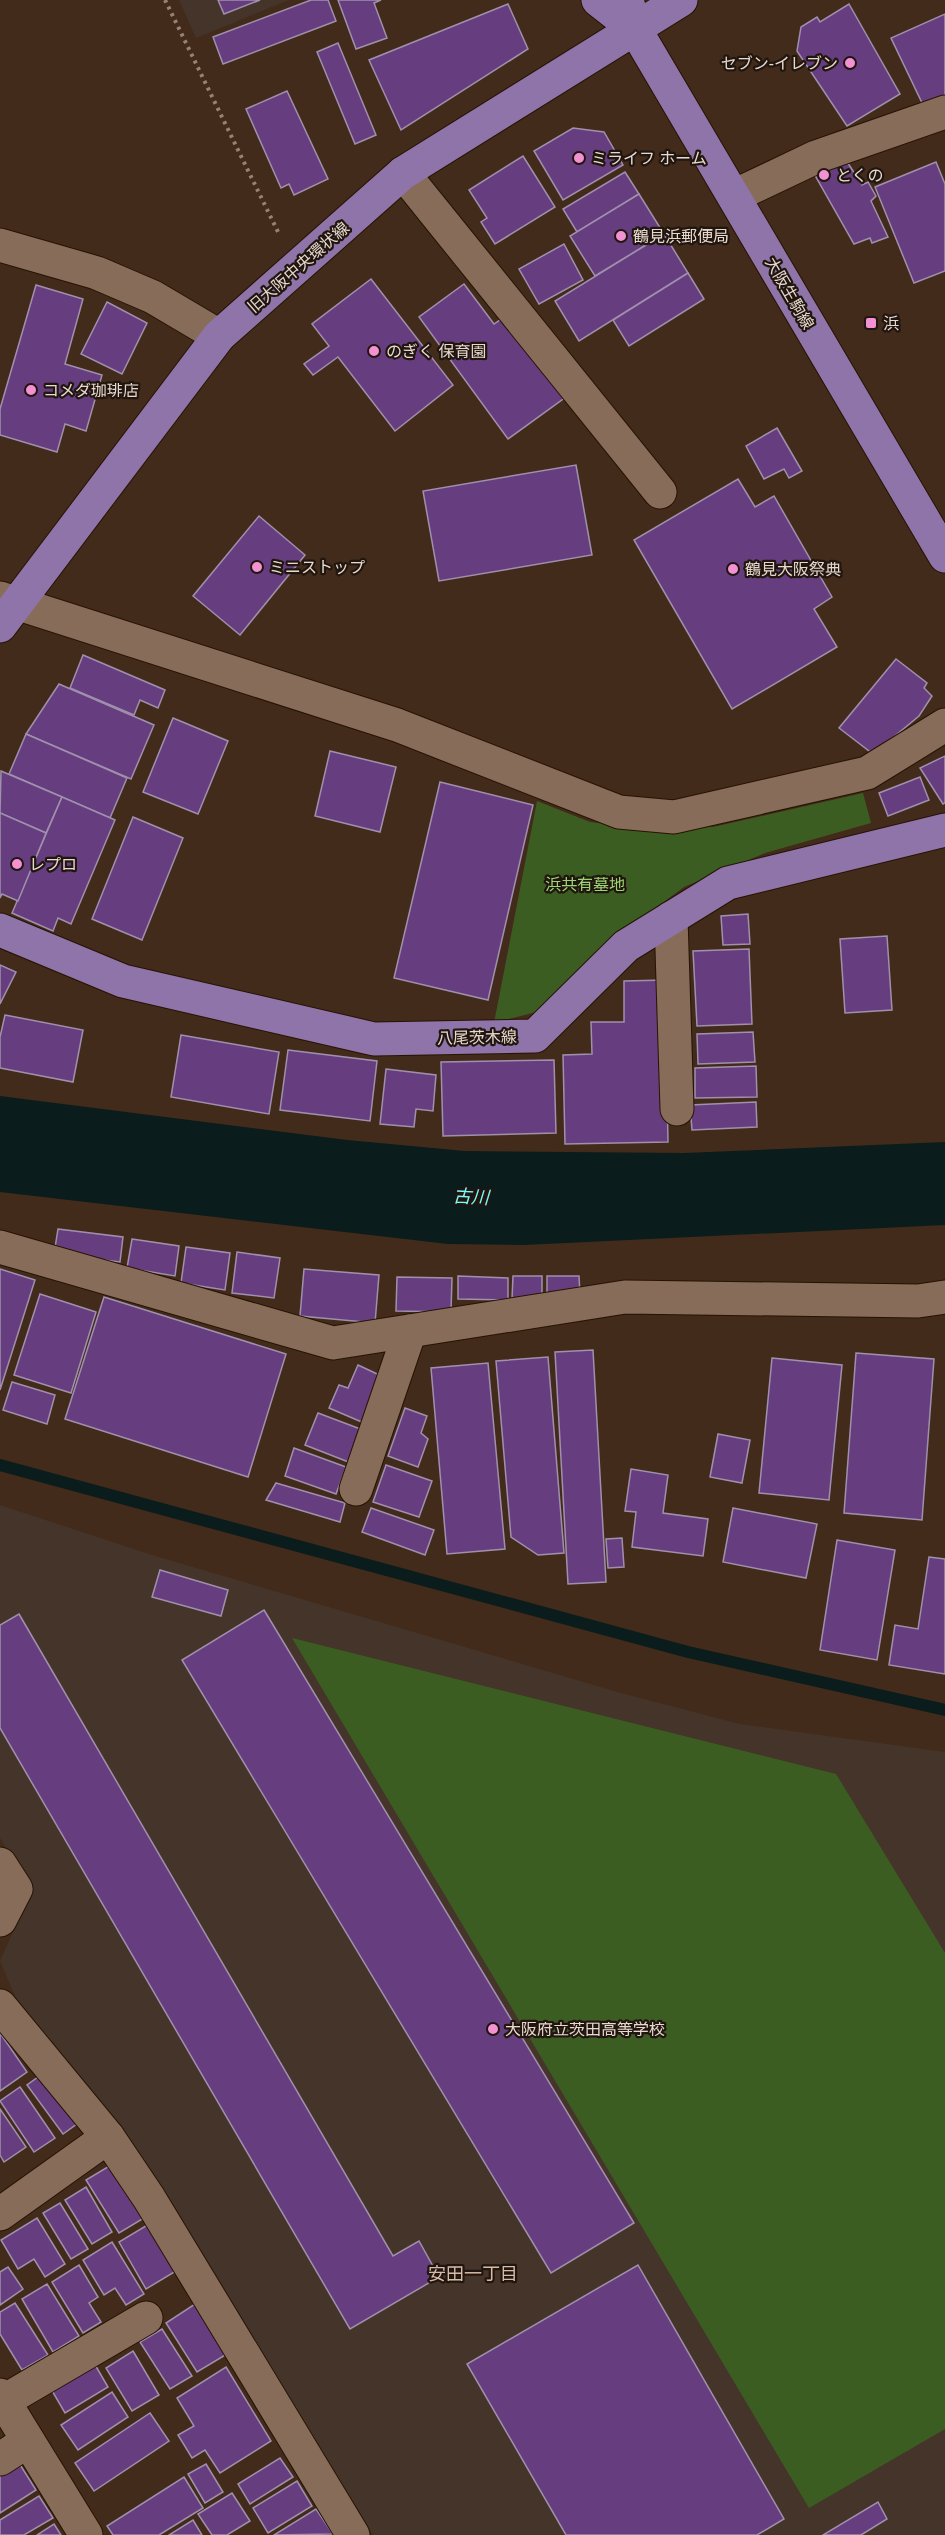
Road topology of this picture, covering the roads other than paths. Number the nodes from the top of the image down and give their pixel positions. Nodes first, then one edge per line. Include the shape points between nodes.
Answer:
1 (598, 0) edge
2 (681, 0) edge
3 (631, 15) edge
4 (945, 112) edge
5 (404, 173) junction
6 (734, 196) junction
7 (0, 245) edge
8 (219, 336) junction
9 (660, 492) dead end
10 (945, 556) edge
11 (5, 609) edge
12 (945, 725) edge
13 (945, 830) edge
14 (670, 918) junction
15 (0, 930) edge
16 (677, 1109) dead end
17 (0, 1247) edge
18 (945, 1297) edge
19 (410, 1331) junction
20 (356, 1489) dead end
21 (0, 1864) edge
22 (0, 1920) edge
23 (0, 2006) edge
24 (108, 2137) junction
25 (0, 2214) edge
26 (146, 2318) dead end
27 (2, 2398) edge
28 (28, 2440) junction
29 (0, 2459) edge
30 (86, 2535) edge
31 (353, 2535) edge

1 - 3 main road, 大阪生駒線
2 - 3 main road, 旧大阪中央環状線
3 - 5 main road, 旧大阪中央環状線
3 - 6 main road, 大阪生駒線
4 - 6 street via 816,157
5 - 8 main road, 旧大阪中央環状線
5 - 9 street
6 - 10 main road, 大阪生駒線
7 - 8 street via 97,273 153,297
8 - 11 main road, 旧大阪中央環状線
11 - 12 street via 397,725 619,812 674,817 867,773
13 - 14 main road, 八尾茨木線 via 728,883
14 - 15 main road, 八尾茨木線 via 626,946 535,1036 386,1039 123,981
14 - 16 street
17 - 19 street via 333,1343
18 - 19 street via 918,1301 625,1297
19 - 20 street
21 - 22 street via 16,1888
23 - 24 street
24 - 25 street
24 - 31 street via 161,2217
26 - 27 street
27 - 28 street
28 - 29 street
28 - 30 street

